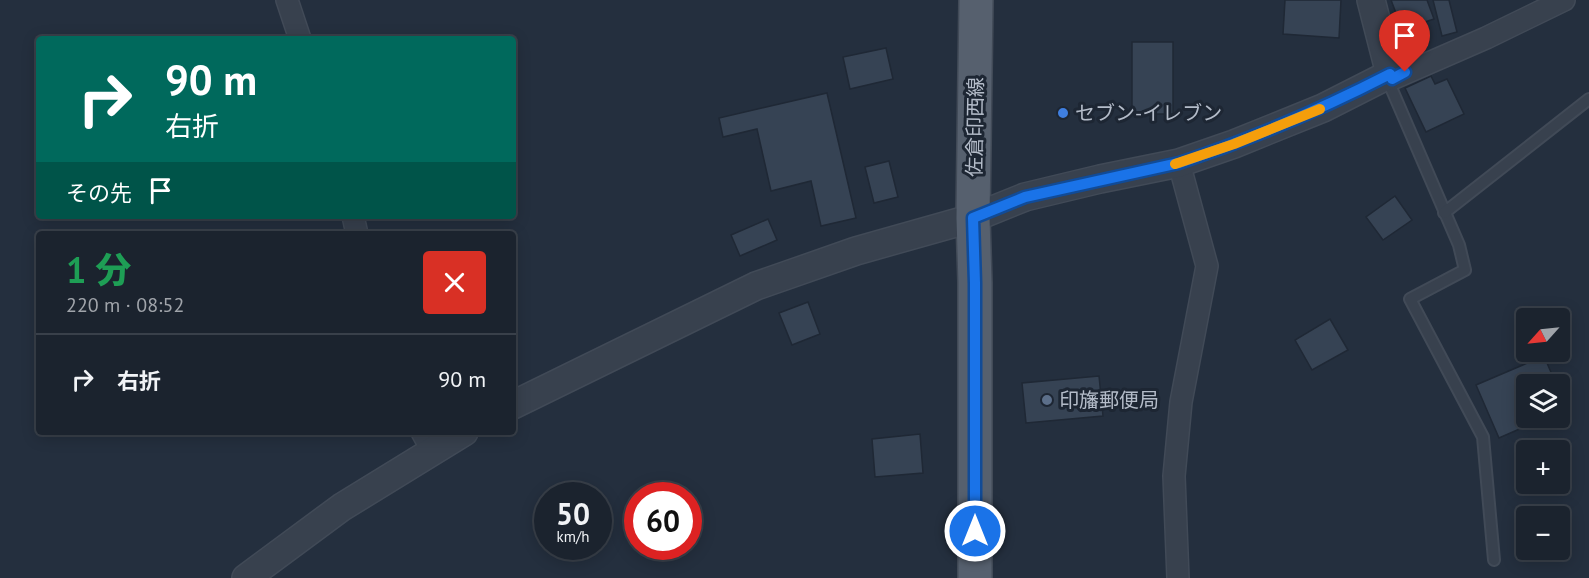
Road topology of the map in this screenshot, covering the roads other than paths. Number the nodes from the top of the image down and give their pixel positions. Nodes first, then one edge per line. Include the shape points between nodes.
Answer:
1 (287, 0) edge
2 (976, 0) edge
3 (1371, 0) edge
4 (1564, 0) edge
5 (299, 36) edge
6 (1388, 75) junction
7 (1589, 99) edge
8 (1179, 163) junction
9 (1444, 213) junction
10 (973, 218) junction
11 (516, 404) edge
12 (452, 435) edge
13 (427, 441) edge
14 (1494, 560) dead end
15 (246, 578) edge
16 (975, 578) edge
17 (1178, 578) edge

1 - 5 street
2 - 10 main road, 佐倉印西線
3 - 6 street
4 - 6 street via 1392,79
6 - 8 street via 1323,108
6 - 9 lane
7 - 9 lane
8 - 10 street via 1025,197
8 - 17 street via 1207,266 1181,402 1174,476
9 - 14 lane via 1459,245 1465,270 1410,298 1483,437
10 - 11 street via 856,251 756,286
10 - 16 main road, 佐倉印西線
12 - 13 street
13 - 15 street

